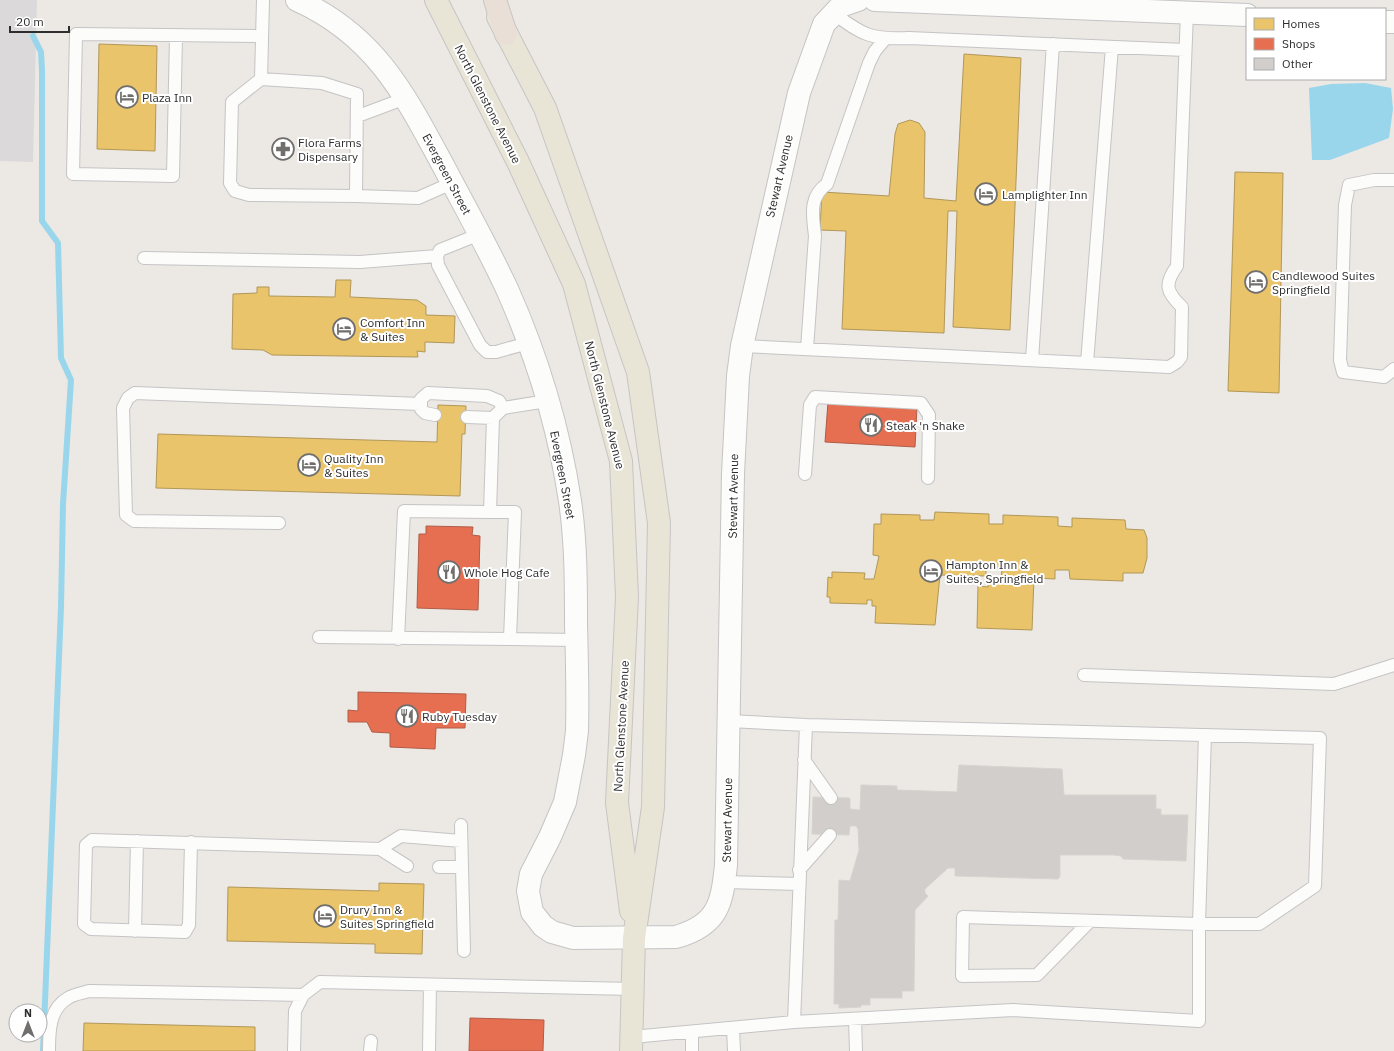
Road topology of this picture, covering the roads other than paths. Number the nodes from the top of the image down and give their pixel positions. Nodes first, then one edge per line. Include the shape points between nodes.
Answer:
1 (263, 0) edge
2 (297, 0) edge
3 (436, 0) edge
4 (489, 0) edge
5 (495, 0) edge
6 (875, 0) edge
7 (969, 2) edge
8 (844, 6) edge
9 (1197, 9) edge
10 (1246, 16) edge
11 (506, 34) junction
12 (176, 36) junction
13 (262, 36) junction
14 (885, 39) junction
15 (1053, 44) junction
16 (1112, 47) junction
17 (1185, 50) junction
18 (261, 79) junction
19 (406, 98) junction
20 (358, 116) junction
21 (1394, 180) edge
22 (452, 183) junction
23 (356, 196) junction
24 (480, 234) junction
25 (437, 256) junction
26 (144, 258) dead end
27 (528, 343) junction
28 (742, 346) junction
29 (807, 349) junction
30 (1032, 360) junction
31 (1086, 363) junction
32 (1394, 369) edge
33 (547, 401) junction
34 (420, 404) junction
35 (503, 408) junction
36 (435, 415) dead end
37 (468, 417) dead end
38 (493, 418) junction
39 (806, 474) dead end
40 (928, 478) dead end
41 (490, 512) junction
42 (279, 523) dead end
43 (320, 637) dead end
44 (398, 638) junction
45 (510, 640) junction
46 (576, 640) junction
47 (1394, 665) edge
48 (1084, 675) dead end
49 (729, 721) junction
50 (806, 725) junction
51 (1205, 735) junction
52 (804, 760) junction
53 (831, 798) dead end
54 (461, 825) dead end
55 (830, 835) dead end
56 (137, 841) junction
57 (191, 842) junction
58 (461, 842) junction
59 (380, 849) junction
60 (407, 866) dead end
61 (439, 866) dead end
62 (461, 867) junction
63 (799, 870) junction
64 (724, 882) junction
65 (799, 884) junction
66 (1090, 921) junction
67 (1199, 924) junction
68 (134, 931) junction
69 (634, 938) junction
70 (464, 951) dead end
71 (430, 985) junction
72 (633, 989) junction
73 (303, 995) junction
74 (855, 1019) junction
75 (794, 1022) junction
76 (733, 1028) junction
77 (692, 1032) junction
78 (632, 1044) edge
79 (48, 1051) edge
80 (294, 1051) edge
81 (429, 1051) edge
82 (692, 1051) edge
83 (734, 1051) edge
84 (856, 1051) edge

1 - 13 lane
2 - 19 street, Evergreen Street via 328,16 363,44 384,66
3 - 69 main road, North Glenstone Avenue via 518,162 574,284 621,461 627,597 617,803
4 - 11 main road, North Glenstone Avenue
5 - 11 highway
6 - 7 street
7 - 9 street
8 - 14 lane via 857,30 871,37
8 - 28 street, Stewart Avenue via 824,24 799,93
9 - 10 street
9 - 17 lane
11 - 69 main road, North Glenstone Avenue via 546,108 638,372 659,523 653,807
12 - 12 lane via 76,34 73,174 173,176
12 - 13 lane
13 - 18 lane
14 - 15 lane
14 - 29 lane via 869,63 827,184 819,189 815,196 813,220 816,236
15 - 16 lane
15 - 30 lane
16 - 17 lane
16 - 31 lane
17 - 31 lane via 1177,266 1168,280 1171,296 1182,307 1181,357 1169,367
18 - 20 lane via 322,83 357,94
18 - 23 lane via 232,102 230,183 235,191 249,195
19 - 20 lane
19 - 22 street, Evergreen Street
20 - 23 lane
21 - 32 lane via 1374,180 1349,185 1340,360 1343,372 1384,377
22 - 23 lane via 418,198
22 - 24 street, Evergreen Street
24 - 25 lane via 440,250
24 - 27 street, Evergreen Street via 508,291
25 - 26 lane via 360,262
25 - 27 lane via 438,265 480,345 487,352
27 - 33 street, Evergreen Street
28 - 29 lane
28 - 49 street, Stewart Avenue via 733,467
29 - 30 lane
30 - 31 lane
33 - 35 lane
33 - 46 street, Evergreen Street via 559,445 571,508 575,558
34 - 35 lane via 421,399 428,393 477,395 494,398
34 - 36 lane via 425,413
34 - 42 lane via 135,393 128,398 123,408 126,515 134,521
35 - 38 lane
37 - 38 lane
38 - 41 lane
39 - 40 lane via 810,405 815,397 921,403 929,415
41 - 44 lane via 404,511
41 - 45 lane via 515,512
43 - 44 lane
44 - 45 lane
45 - 46 lane
46 - 69 street, Evergreen Street via 577,731 570,778 558,820 531,874 529,900 532,912 539,922 562,936 583,939
47 - 48 lane via 1334,684
49 - 50 lane
49 - 64 street, Stewart Avenue
50 - 51 lane
50 - 52 lane
51 - 67 lane
51 - 67 lane via 1320,738 1316,886 1259,924
52 - 53 lane
52 - 63 lane
54 - 58 lane
55 - 63 lane
56 - 57 lane
56 - 68 lane
56 - 68 lane via 92,840 86,845 84,924 91,929
57 - 59 lane
57 - 68 lane via 189,925 185,932
58 - 59 lane via 401,836
58 - 62 lane
59 - 60 lane
61 - 62 lane
62 - 70 lane
63 - 65 lane
64 - 65 lane
64 - 69 street, Stewart Avenue via 721,902 715,913 698,929 676,937
65 - 75 lane
66 - 66 lane via 963,917 962,976 1037,975
66 - 67 lane
67 - 74 lane via 1199,1021 1013,1010
69 - 72 main road, North Glenstone Avenue
71 - 72 lane
71 - 73 lane via 320,982
71 - 81 lane
72 - 78 main road, North Glenstone Avenue
73 - 79 lane via 89,991 68,998 53,1013
73 - 80 lane via 295,1011
74 - 75 lane
74 - 84 lane
75 - 76 lane
76 - 77 lane
76 - 83 lane
77 - 78 lane
77 - 82 lane

